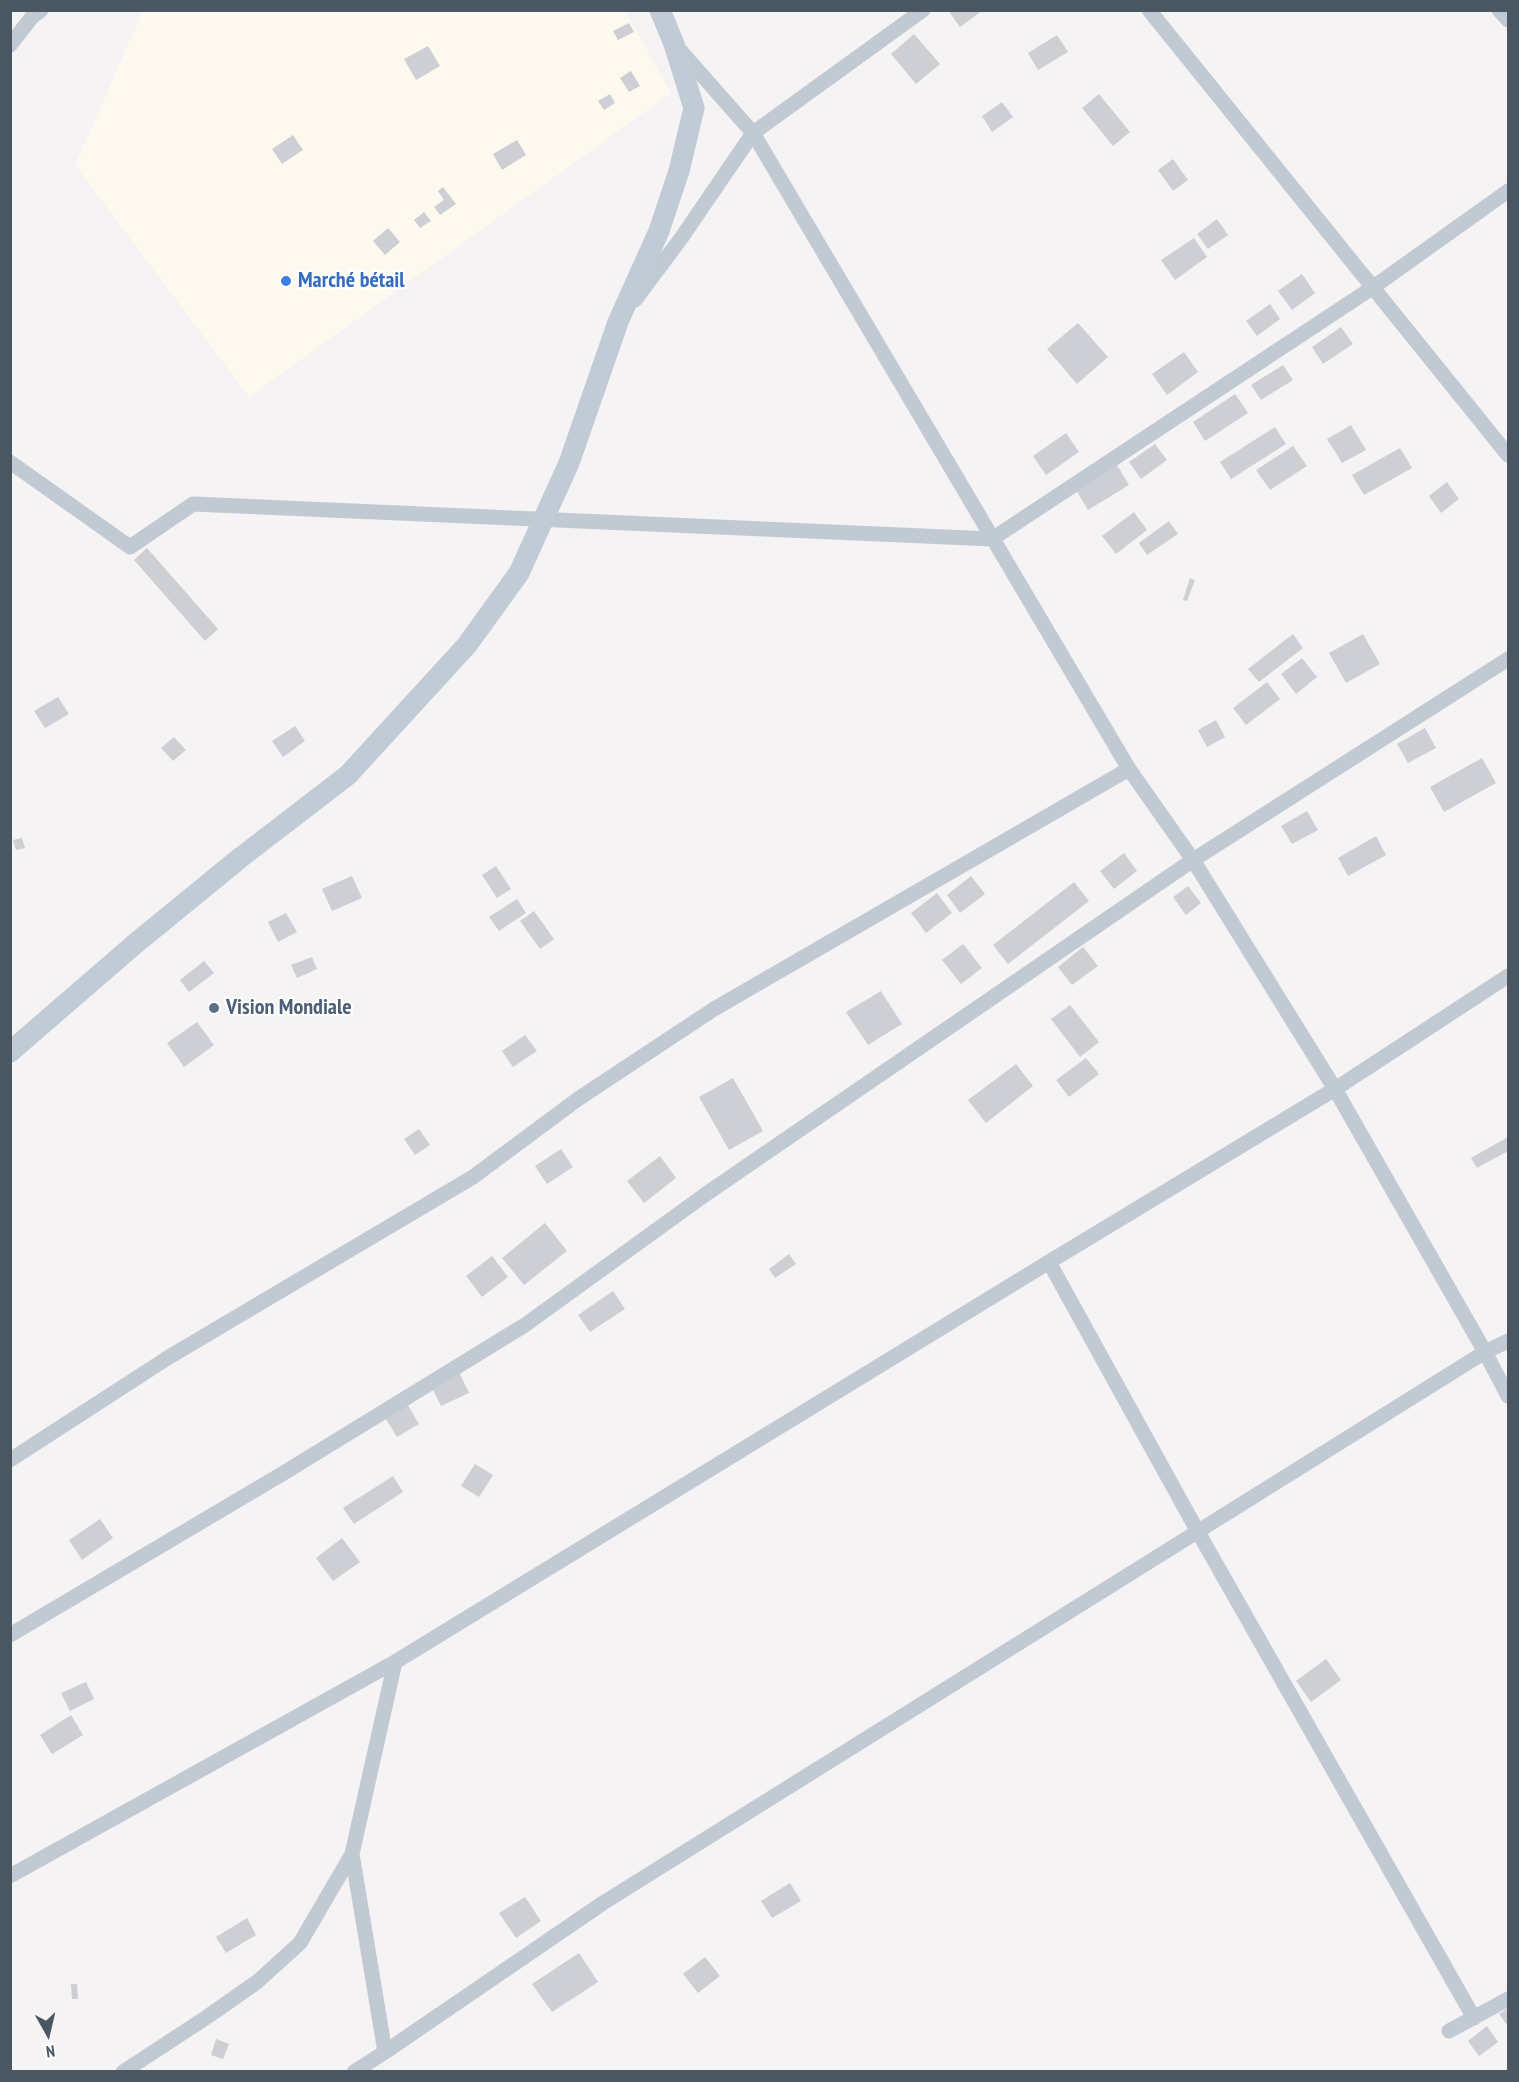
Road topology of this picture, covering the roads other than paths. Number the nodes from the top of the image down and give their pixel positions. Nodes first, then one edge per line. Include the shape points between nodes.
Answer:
1 (40, 10) edge
2 (660, 10) edge
3 (923, 10) edge
4 (1149, 10) edge
5 (1499, 10) edge
6 (1509, 20) edge
7 (674, 44) junction
8 (10, 45) edge
9 (753, 133) junction
10 (1509, 191) edge
11 (1372, 288) junction
12 (618, 322) junction
13 (1509, 455) edge
14 (10, 462) edge
15 (543, 519) junction
16 (992, 538) junction
17 (1509, 659) edge
18 (1130, 769) junction
19 (1193, 860) junction
20 (1509, 976) edge
21 (10, 1053) edge
22 (1335, 1089) junction
23 (1049, 1262) junction
24 (1509, 1341) edge
25 (1485, 1352) junction
26 (1509, 1396) edge
27 (10, 1460) edge
28 (1198, 1532) junction
29 (10, 1635) edge
30 (395, 1662) junction
31 (352, 1854) junction
32 (10, 1876) edge
33 (1509, 1999) edge
34 (1474, 2018) junction
35 (1449, 2031) dead end
36 (385, 2052) junction
37 (123, 2072) edge
38 (354, 2072) edge

1 - 8 street
2 - 7 street
3 - 9 street
4 - 11 street
5 - 6 street
7 - 9 street
7 - 12 street via 694,108 679,171 658,231
9 - 12 street
9 - 16 street
10 - 11 street
11 - 13 street
11 - 16 street
12 - 15 street via 569,463
14 - 15 street via 129,547 193,504
15 - 16 street
15 - 21 street via 519,573 467,645 348,775 145,936
16 - 18 street
17 - 19 street
18 - 19 street
18 - 27 street via 714,1009 578,1100 473,1177 169,1357
19 - 22 street
19 - 29 street via 705,1194 525,1325
20 - 22 street
22 - 23 street
22 - 25 street
23 - 28 street
23 - 30 street
24 - 25 street
25 - 26 street
25 - 28 street
28 - 34 street
28 - 36 street via 603,1903
30 - 31 street
30 - 32 street
31 - 36 street
31 - 37 street via 300,1943 257,1982
33 - 34 street
34 - 35 street
36 - 38 street

